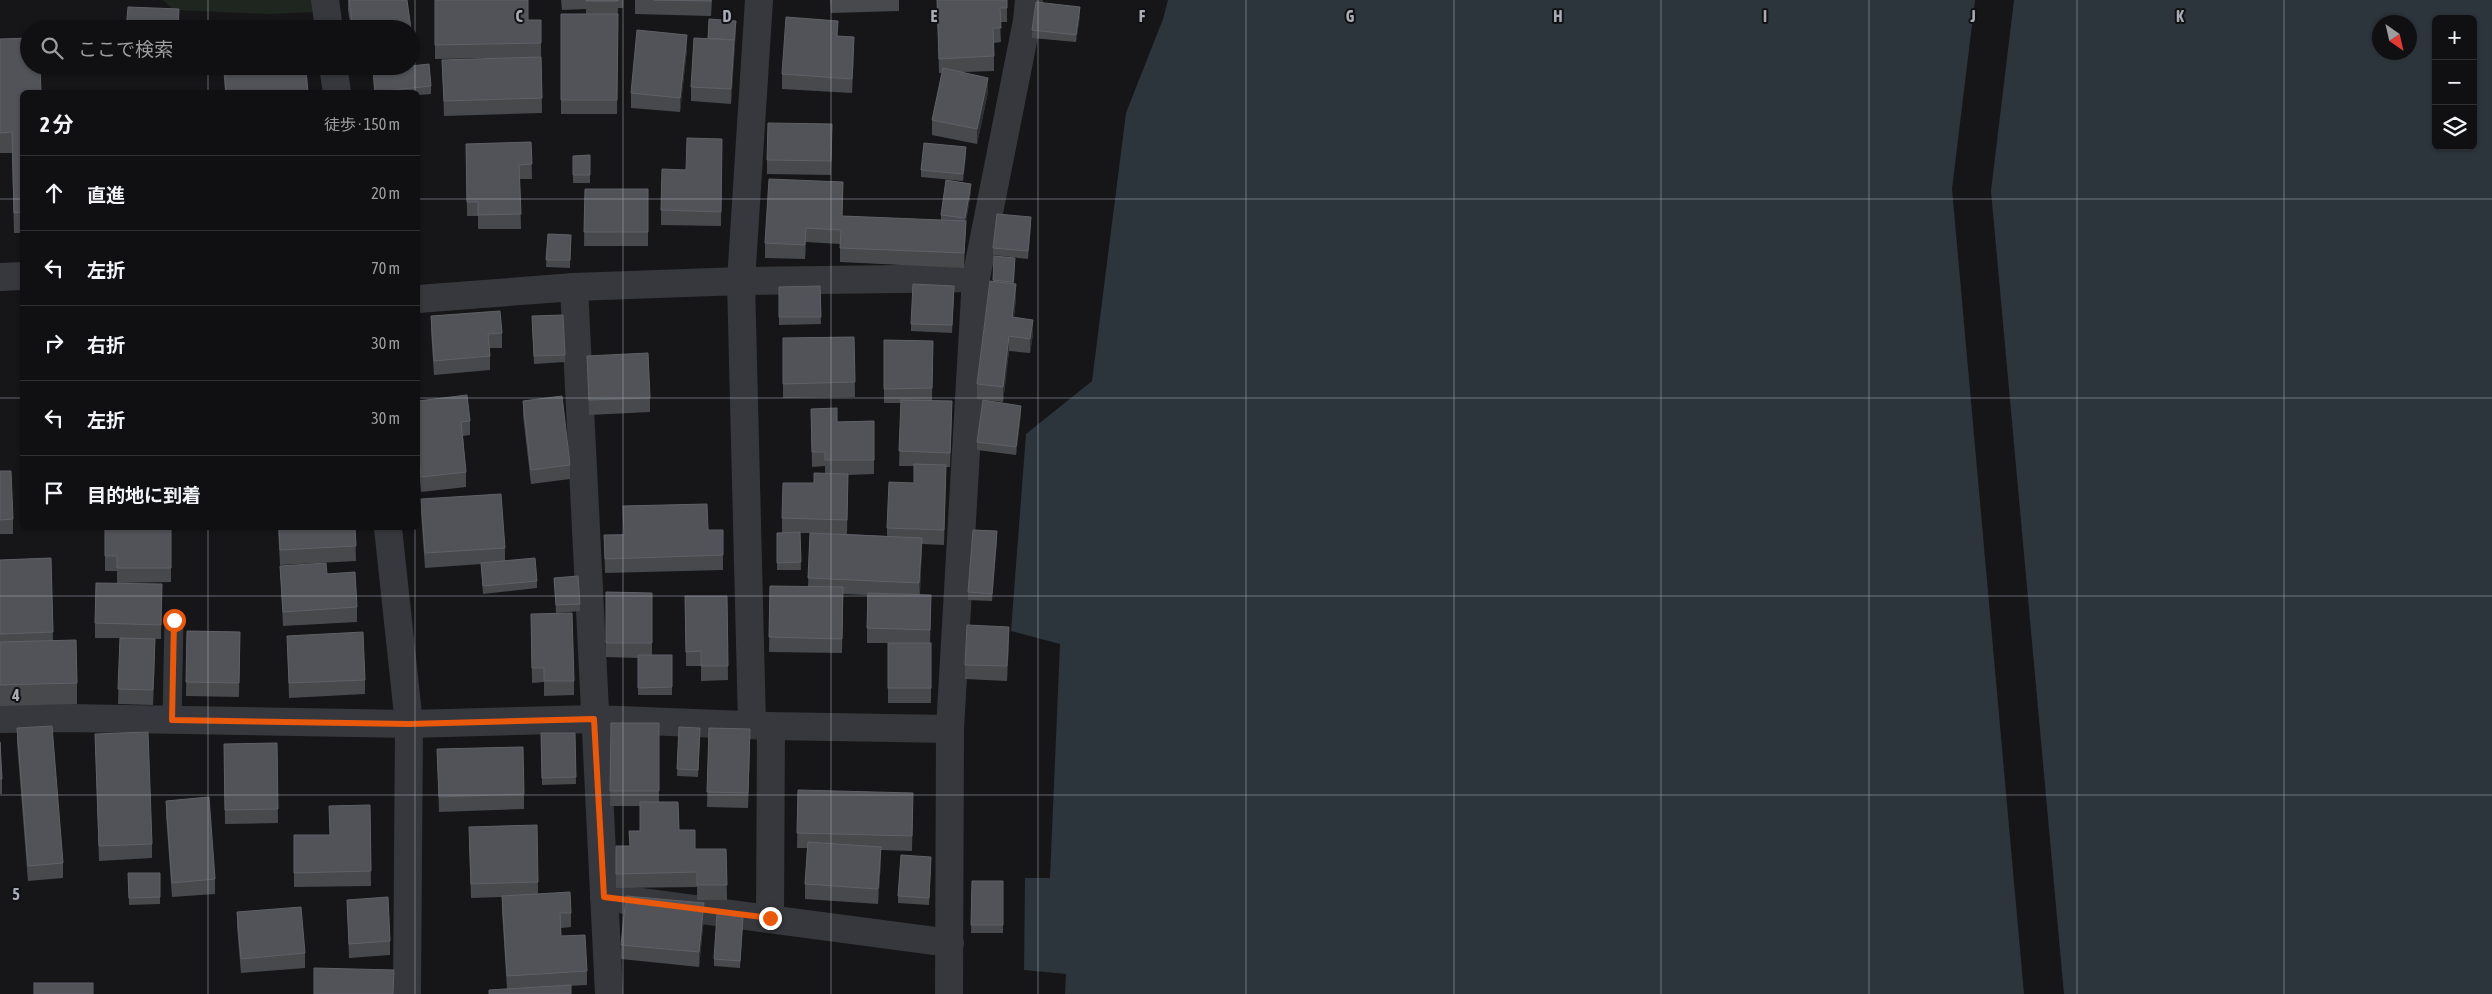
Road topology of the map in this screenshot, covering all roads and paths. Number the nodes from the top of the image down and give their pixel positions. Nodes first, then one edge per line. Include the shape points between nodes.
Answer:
1 (325, 0) edge
2 (759, 0) edge
3 (1029, 0) edge
4 (327, 20) edge
5 (334, 75) edge
6 (337, 90) edge
7 (20, 276) edge
8 (0, 277) edge
9 (976, 278) junction
10 (741, 281) junction
11 (574, 287) junction
12 (420, 299) edge
13 (388, 530) edge
14 (174, 620) dead end
15 (0, 719) edge
16 (594, 719) junction
17 (172, 720) junction
18 (409, 724) junction
19 (761, 725) junction
20 (950, 729) junction
21 (604, 897) junction
22 (770, 918) junction
23 (950, 943) junction
24 (407, 994) edge
25 (609, 994) edge
26 (949, 994) edge

1 - 4 street
2 - 10 street
3 - 9 street
5 - 6 street
7 - 8 street
9 - 10 street
9 - 20 street
10 - 11 street
10 - 19 street
11 - 12 street
11 - 16 street
13 - 18 street
14 - 17 lane
15 - 17 street
16 - 18 street
16 - 19 street
16 - 21 street
17 - 18 street
18 - 24 street
19 - 20 street
19 - 22 street
20 - 23 street
21 - 22 street
21 - 25 street
22 - 23 street
23 - 26 street

